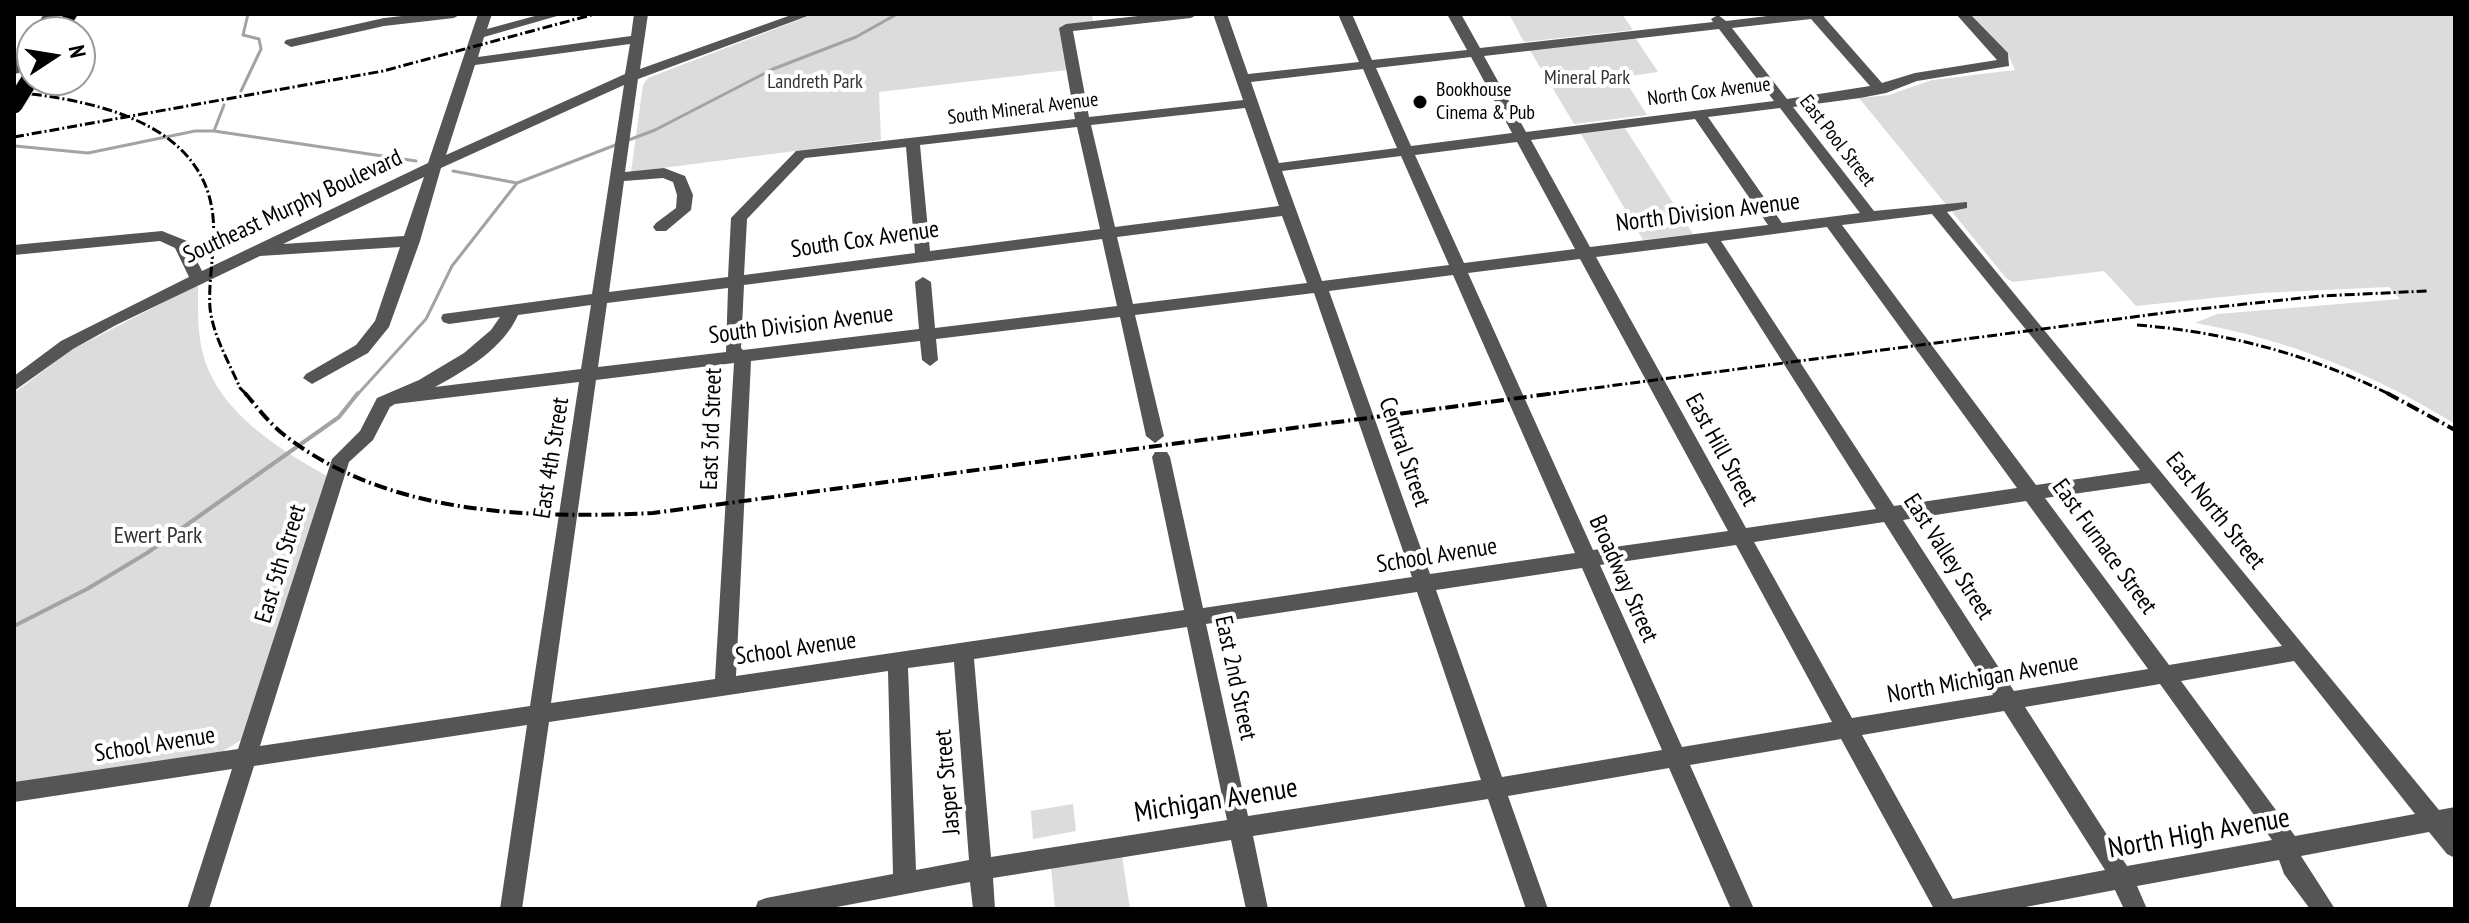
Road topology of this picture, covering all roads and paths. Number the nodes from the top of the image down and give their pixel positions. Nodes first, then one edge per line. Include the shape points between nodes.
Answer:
1 (454, 14) edge
2 (485, 14) edge
3 (557, 14) edge
4 (641, 14) edge
5 (806, 14) edge
6 (1191, 14) edge
7 (1220, 14) edge
8 (1345, 14) edge
9 (1454, 14) edge
10 (1816, 14) edge
11 (1963, 14) edge
12 (1718, 19) edge
13 (478, 35) junction
14 (638, 39) junction
15 (291, 43) dead end
16 (1476, 51) junction
17 (469, 62) junction
18 (1368, 64) junction
19 (633, 76) junction
20 (1242, 79) junction
21 (602, 89) junction
22 (1881, 90) junction
23 (630, 99) junction
24 (1250, 103) junction
25 (1783, 104) junction
26 (1699, 114) junction
27 (1083, 122) junction
28 (1522, 136) junction
29 (913, 142) junction
30 (1407, 151) junction
31 (801, 154) joint
32 (437, 165) junction
33 (1273, 168) junction
34 (617, 177) junction
35 (1962, 205) dead end
36 (1936, 208) junction
37 (1288, 210) junction
38 (1870, 216) junction
39 (1831, 221) junction
40 (661, 227) dead end
41 (1778, 228) junction
42 (1109, 233) junction
43 (1711, 237) junction
44 (412, 241) junction
45 (14, 250) edge
46 (252, 252) junction
47 (1587, 252) junction
48 (923, 256) junction
49 (1460, 268) junction
50 (198, 278) junction
51 (736, 282) junction
52 (923, 282) dead end
53 (1318, 287) junction
54 (599, 298) junction
55 (512, 309) junction
56 (1125, 310) junction
57 (449, 318) dead end
58 (927, 334) junction
59 (739, 356) junction
60 (930, 360) dead end
61 (589, 374) junction
62 (312, 378) dead end
63 (14, 385) edge
64 (392, 398) junction
65 (1155, 436) dead end
66 (1161, 457) dead end
67 (2155, 475) junction
68 (2033, 494) junction
69 (1890, 515) junction
70 (1742, 537) junction
71 (1586, 561) junction
72 (1423, 585) junction
73 (1195, 618) junction
74 (963, 651) junction
75 (2299, 652) junction
76 (898, 661) junction
77 (2165, 675) junction
78 (725, 686) junction
79 (2009, 701) junction
80 (539, 714) junction
81 (1847, 728) junction
82 (247, 757) junction
83 (1676, 757) junction
84 (1494, 788) junction
85 (14, 792) edge
86 (2444, 819) edge
87 (1239, 827) junction
88 (2455, 847) edge
89 (2286, 848) junction
90 (981, 869) junction
91 (2120, 879) junction
92 (905, 883) junction
93 (198, 909) edge
94 (511, 909) edge
95 (766, 909) edge
96 (984, 909) edge
97 (1257, 909) edge
98 (1537, 909) edge
99 (1743, 909) edge
100 (1946, 909) edge
101 (1955, 909) edge
102 (2136, 909) edge
103 (2324, 909) edge

1 - 15 street via 384,22
2 - 13 street
3 - 13 street
4 - 14 street, East 4th Street
5 - 19 street, Southeast Murphy Boulevard
6 - 27 street via 1066,28
7 - 20 street, Central Street
8 - 18 street, Broadway Street
9 - 16 street, East Hill Street
10 - 12 street
10 - 22 street
11 - 22 street, North Cox Avenue via 2004,63 1915,77
12 - 16 street
12 - 25 street, East Pool Street
13 - 17 street
14 - 17 street
14 - 19 street, East 4th Street
16 - 18 street
16 - 28 street, East Hill Street
17 - 32 street
18 - 20 street
18 - 30 street, Broadway Street
19 - 21 street, Southeast Murphy Boulevard
19 - 23 street, East 4th Street
20 - 24 street, Central Street
21 - 23 street
21 - 32 street, Southeast Murphy Boulevard
22 - 25 street, North Cox Avenue
23 - 34 street, East 4th Street
24 - 27 street, South Mineral Avenue
24 - 33 street, Central Street
25 - 26 street, North Cox Avenue
25 - 38 street, East Pool Street
26 - 28 street, North Cox Avenue
26 - 41 street
27 - 29 street, South Mineral Avenue
27 - 42 street
28 - 30 street, North Cox Avenue
28 - 47 street, East Hill Street
29 - 31 street, South Mineral Avenue
29 - 48 street
30 - 33 street, North Cox Avenue
30 - 49 street, Broadway Street
31 - 51 street, East 3rd Street via 739,218
32 - 44 street
32 - 46 street, Southeast Murphy Boulevard
33 - 37 street, Central Street
34 - 40 street via 664,173 680,179 683,210
34 - 54 street, East 4th Street
35 - 36 street, North Division Avenue
36 - 38 street, North Division Avenue
36 - 67 street, East North Street
37 - 42 street, South Cox Avenue
37 - 53 street, Central Street
38 - 39 street, North Division Avenue
39 - 41 street, North Division Avenue
39 - 68 street, East Furnace Street
41 - 43 street, North Division Avenue
42 - 48 street, South Cox Avenue
42 - 56 street
43 - 47 street, North Division Avenue
43 - 69 street, East Valley Street
44 - 46 street
44 - 62 street via 375,335
45 - 50 street via 162,236 181,245
46 - 50 street, Southeast Murphy Boulevard
47 - 49 street, North Division Avenue
47 - 70 street, East Hill Street
48 - 51 street, South Cox Avenue
49 - 53 street, South Division Avenue
49 - 71 street, Broadway Street
50 - 63 street, Southeast Murphy Boulevard via 67,345
51 - 54 street, South Cox Avenue
51 - 59 street, East 3rd Street via 733,349
52 - 58 street
53 - 56 street, South Division Avenue
53 - 72 street, Central Street
54 - 55 street, South Cox Avenue
54 - 61 street, East 4th Street
55 - 57 street, South Cox Avenue
55 - 64 street, East 5th Street via 504,328 482,347
56 - 58 street, South Division Avenue
56 - 65 street
58 - 59 street, South Division Avenue
58 - 60 street
59 - 61 street, South Division Avenue
59 - 78 street, East 3rd Street via 743,362
61 - 64 street, South Division Avenue
61 - 80 street, East 4th Street
64 - 82 street, East 5th Street via 339,464
66 - 73 street, East 2nd Street
67 - 68 street, School Avenue
67 - 75 street, East North Street
68 - 69 street, School Avenue
68 - 77 street, East Furnace Street
69 - 70 street, School Avenue
69 - 79 street, East Valley Street
70 - 71 street, School Avenue
70 - 81 street, East Hill Street
71 - 72 street, School Avenue
71 - 83 street, Broadway Street
72 - 73 street, School Avenue
72 - 84 street, Central Street
73 - 74 street, School Avenue
73 - 87 street, East 2nd Street
74 - 76 street, School Avenue
74 - 90 street, Jasper Street
75 - 77 street, North Michigan Avenue
75 - 86 street, East North Street
76 - 78 street, School Avenue
76 - 92 street
77 - 79 street, North Michigan Avenue
77 - 89 street, East Furnace Street via 2285,839
78 - 80 street, School Avenue
79 - 81 street, North Michigan Avenue
79 - 91 street, East Valley Street
80 - 82 street, School Avenue
80 - 94 street, East 4th Street
81 - 83 street, North Michigan Avenue
81 - 100 street, East Hill Street
82 - 85 street, School Avenue
82 - 93 street, East 5th Street
83 - 84 street, Michigan Avenue
83 - 99 street, Broadway Street
84 - 87 street, Michigan Avenue
84 - 98 street, Central Street
86 - 88 street, East North Street
86 - 89 street, North High Avenue
87 - 90 street, Michigan Avenue
87 - 97 street, East 2nd Street
89 - 91 street, North High Avenue
89 - 103 street, East Furnace Street via 2292,866
90 - 92 street, Michigan Avenue
90 - 96 street, Jasper Street
91 - 101 street, North High Avenue
91 - 102 street, East Valley Street
92 - 95 street, Michigan Avenue

